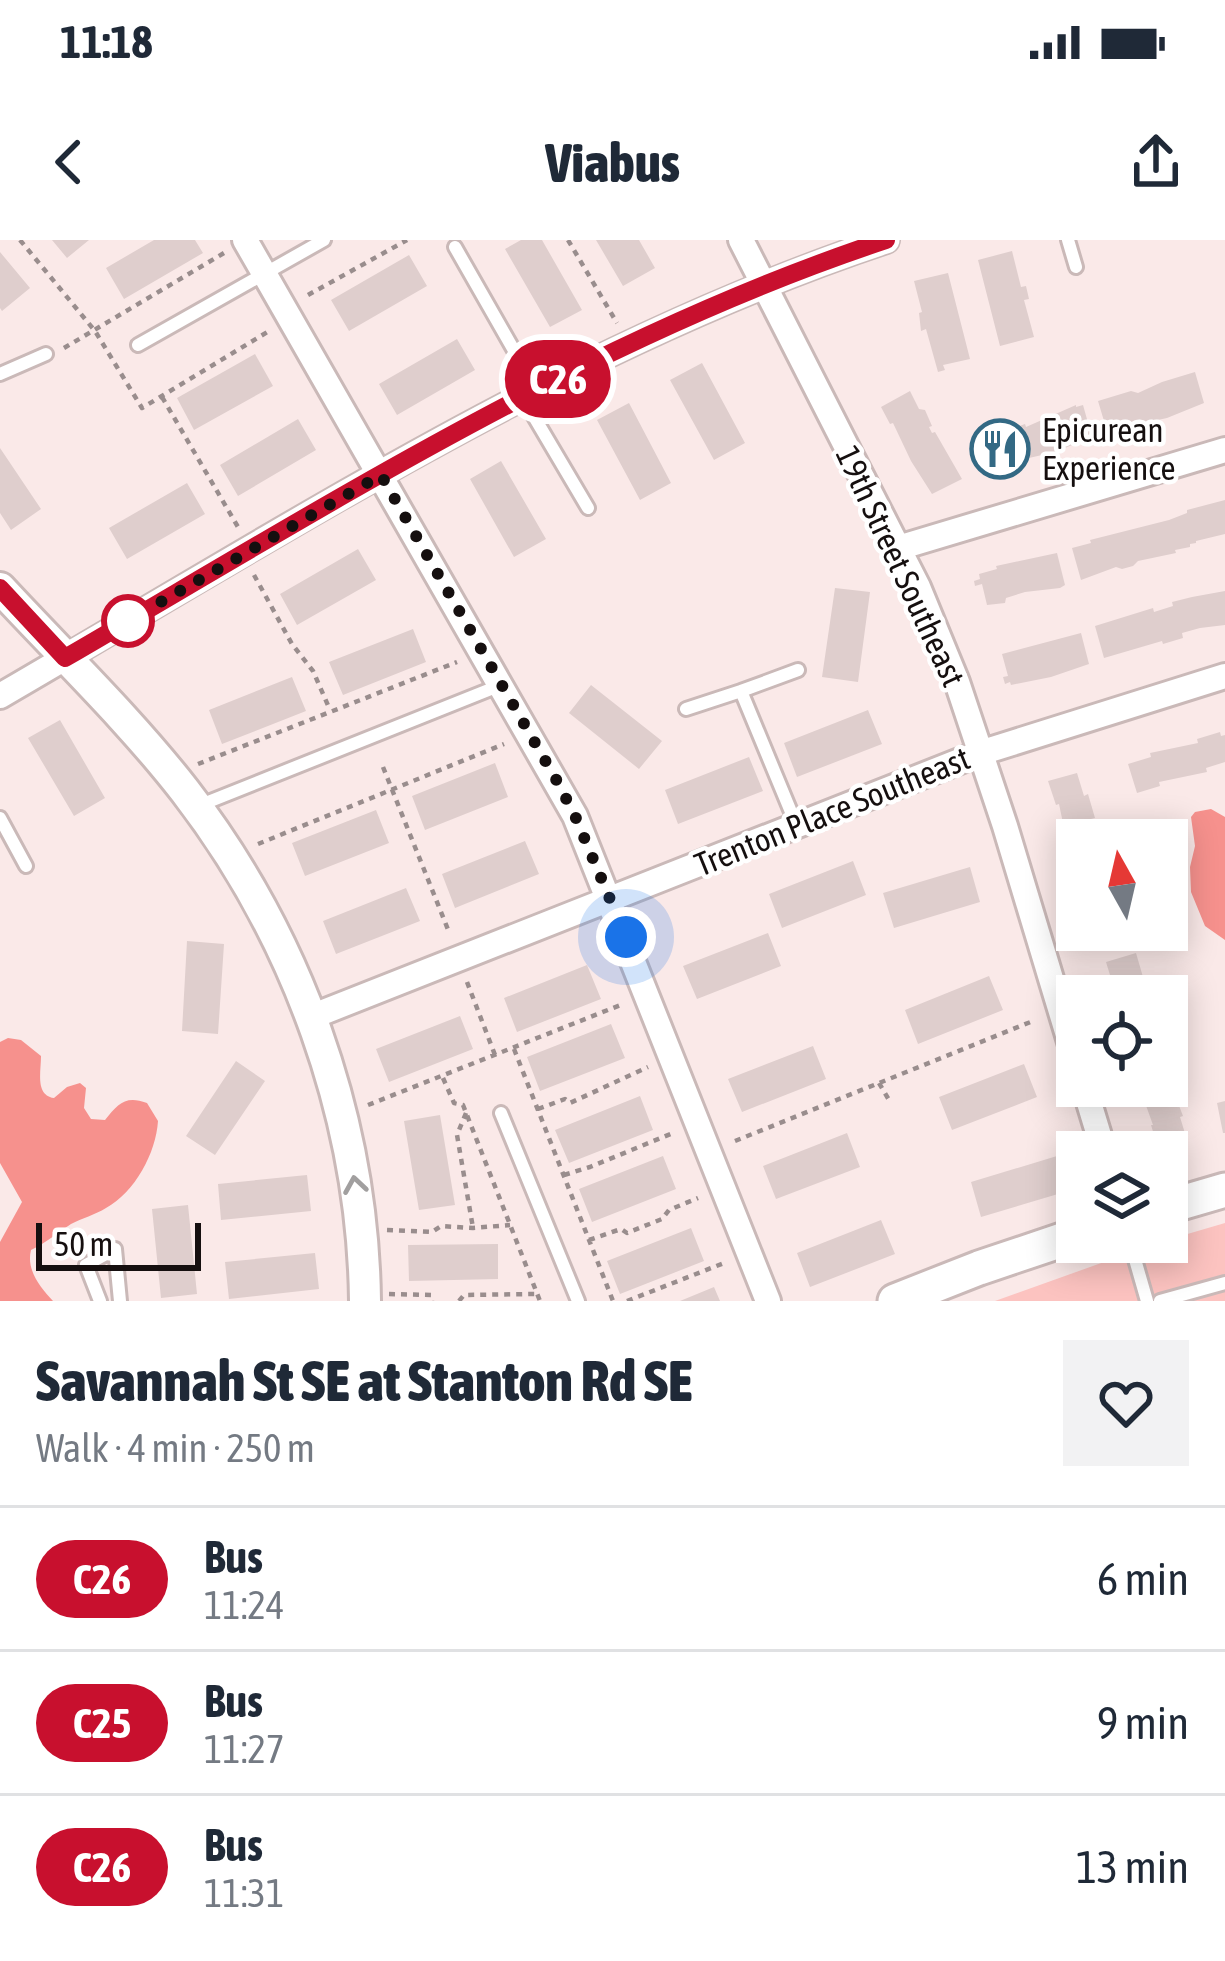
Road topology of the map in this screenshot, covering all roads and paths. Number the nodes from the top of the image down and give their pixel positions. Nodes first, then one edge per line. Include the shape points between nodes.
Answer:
1 (324, 240) edge
2 (407, 240) edge
3 (568, 240) edge
4 (741, 240) edge
5 (886, 240) edge
6 (1069, 240) edge
7 (234, 247) edge
8 (455, 247) dead end
9 (1076, 267) dead end
10 (264, 274) junction
11 (764, 285) junction
12 (308, 295) dead end
13 (138, 345) dead end
14 (628, 345) junction
15 (46, 354) joint
16 (0, 374) edge
17 (530, 394) junction
18 (161, 396) dead end
19 (1225, 450) edge
20 (381, 475) junction
21 (588, 508) dead end
22 (238, 527) dead end
23 (898, 548) junction
24 (254, 575) dead end
25 (0, 588) edge
26 (65, 658) junction
27 (457, 662) dead end
28 (798, 670) dead end
29 (1225, 676) edge
30 (501, 685) junction
31 (741, 691) junction
32 (0, 696) edge
33 (686, 709) dead end
34 (331, 712) junction
35 (504, 744) dead end
36 (980, 753) junction
37 (198, 764) dead end
38 (383, 767) dead end
39 (392, 791) junction
40 (197, 807) junction
41 (0, 818) edge
42 (797, 825) junction
43 (258, 844) dead end
44 (26, 866) dead end
45 (610, 899) junction
46 (448, 932) dead end
47 (467, 982) dead end
48 (1056, 997) edge
49 (623, 1004) dead end
50 (311, 1017) junction
51 (1033, 1021) dead end
52 (514, 1048) junction
53 (495, 1055) junction
54 (648, 1067) dead end
55 (442, 1076) junction
56 (879, 1083) junction
57 (890, 1100) dead end
58 (368, 1105) dead end
59 (538, 1109) junction
60 (466, 1113) junction
61 (501, 1113) dead end
62 (673, 1133) dead end
63 (734, 1141) dead end
64 (564, 1175) junction
65 (1225, 1190) edge
66 (698, 1198) dead end
67 (1188, 1201) edge
68 (510, 1226) junction
69 (473, 1228) junction
70 (387, 1230) dead end
71 (589, 1240) junction
72 (1056, 1242) edge
73 (724, 1263) dead end
74 (1136, 1263) edge
75 (1225, 1283) edge
76 (377, 1298) edge
77 (538, 1298) edge
78 (100, 1301) edge
79 (120, 1301) edge
80 (432, 1301) edge
81 (459, 1301) edge
82 (578, 1301) edge
83 (613, 1301) edge
84 (627, 1301) edge
85 (768, 1301) edge
86 (895, 1301) edge
87 (1147, 1301) edge
88 (1160, 1301) edge

1 - 10 lane
2 - 12 path
3 - 14 path
4 - 11 street, 19th Street Southeast
5 - 11 street
6 - 9 lane
7 - 10 street
7 - 15 path
8 - 17 lane
10 - 13 lane
10 - 20 street
11 - 14 street
11 - 23 street, 19th Street Southeast
14 - 17 street
15 - 16 lane
17 - 20 street
17 - 21 lane
18 - 22 path
19 - 23 street
20 - 26 street
20 - 30 street
23 - 36 street, 19th Street Southeast
24 - 34 path
25 - 26 street
26 - 32 street
26 - 40 street
27 - 34 path
28 - 31 lane
29 - 36 street, Trenton Place Southeast
30 - 40 lane
30 - 45 street via 575,816
31 - 33 lane
31 - 42 lane
34 - 37 path
35 - 39 path
36 - 42 street, Trenton Place Southeast
36 - 48 street, 19th Street Southeast
38 - 39 path
39 - 43 path
39 - 46 path
40 - 50 street via 267,918
41 - 44 lane
42 - 45 street, Trenton Place Southeast
45 - 50 street, Trenton Place Southeast
45 - 85 street
47 - 53 path
49 - 52 path
76 -> 50 street via 334,1087
51 - 56 path
52 - 53 path
52 - 59 path
53 - 55 path
54 - 59 path
55 - 58 path
55 - 60 path
56 - 57 path
56 - 63 path
59 - 64 path
60 - 68 path
60 - 69 path via 458,1135
61 - 82 lane
62 - 64 path
64 - 71 path
65 - 67 main road
66 - 71 path via 628,1233
68 - 69 path
68 - 77 path
69 - 70 path
71 - 83 path
72 - 86 main road
73 - 84 path
74 - 87 lane
75 - 88 lane
76 - 80 path
77 - 81 path via 464,1294
78 - 79 lane via 86,1265 115,1249

